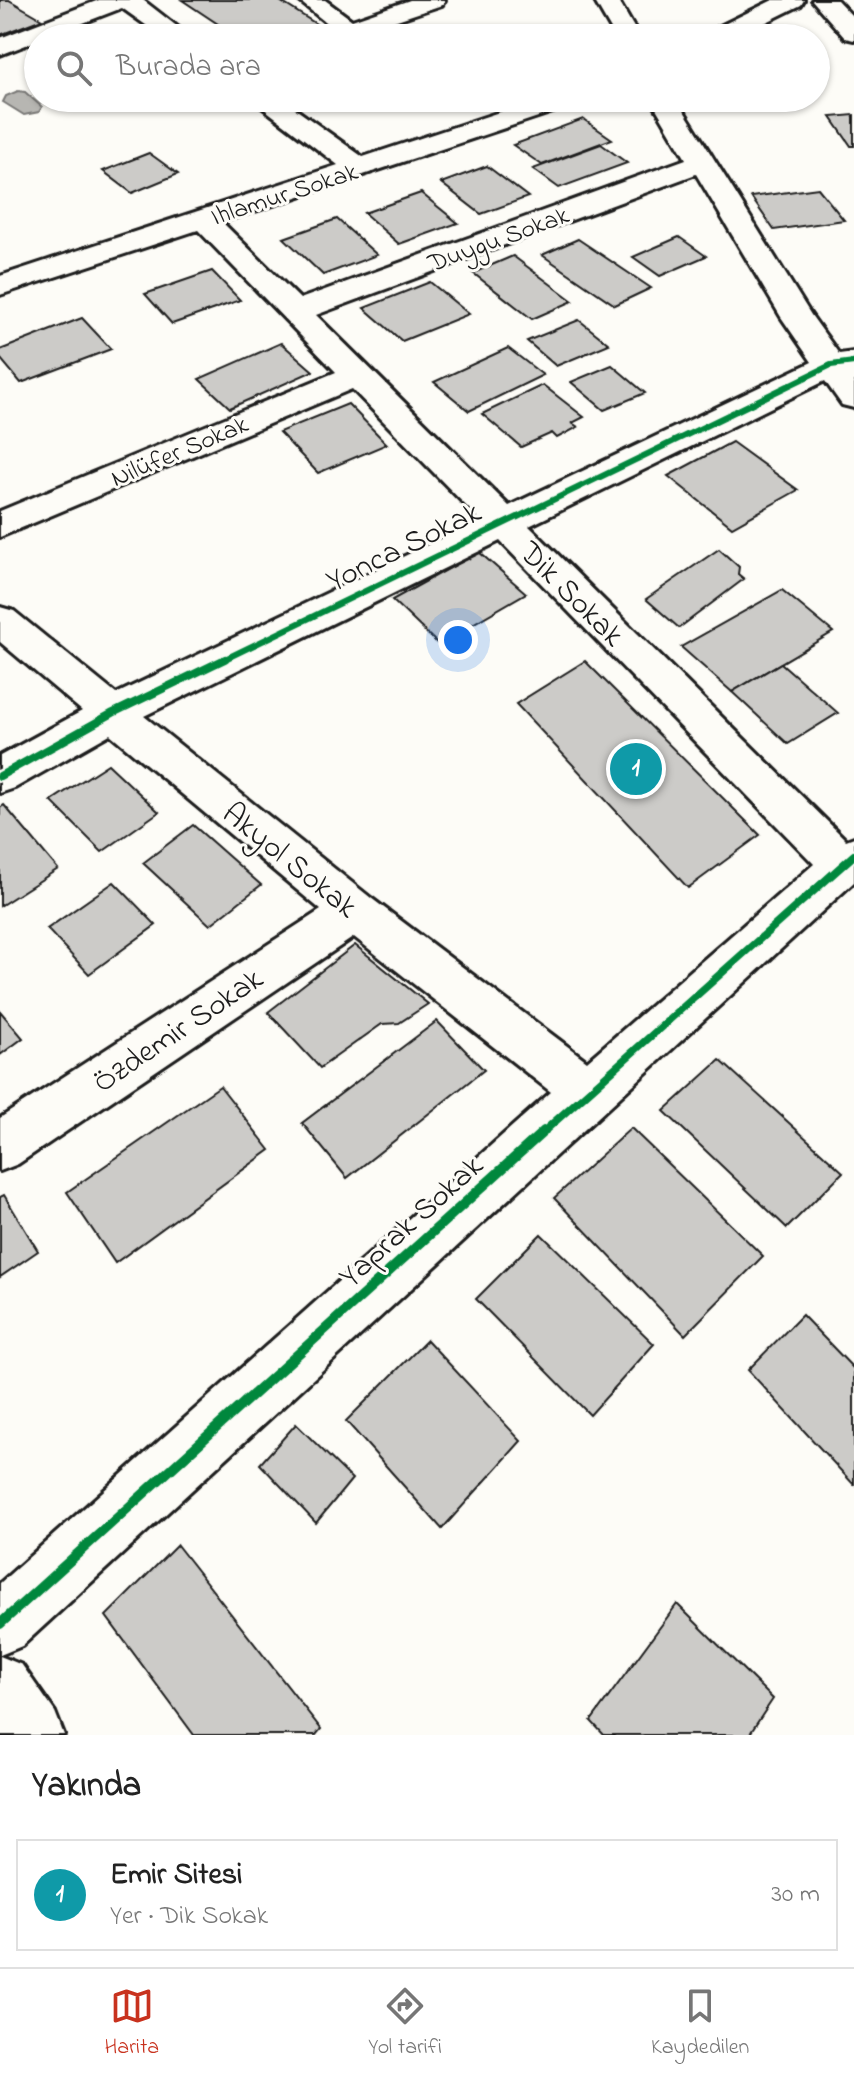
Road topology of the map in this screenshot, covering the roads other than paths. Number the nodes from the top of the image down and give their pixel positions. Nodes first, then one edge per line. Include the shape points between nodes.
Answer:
1 (121, 0) edge
2 (127, 0) edge
3 (310, 0) edge
4 (433, 0) edge
5 (606, 0) edge
6 (792, 0) edge
7 (824, 0) edge
8 (59, 24) edge
9 (160, 24) edge
10 (342, 24) edge
11 (363, 24) edge
12 (620, 24) edge
13 (743, 24) edge
14 (854, 33) edge
15 (24, 38) edge
16 (0, 47) edge
17 (282, 112) edge
18 (526, 112) edge
19 (671, 112) edge
20 (701, 163) junction
21 (360, 168) junction
22 (203, 219) junction
23 (0, 286) edge
24 (294, 312) junction
25 (842, 363) edge
26 (357, 375) junction
27 (854, 398) edge
28 (504, 523) junction
29 (0, 525) edge
30 (0, 621) edge
31 (113, 713) junction
32 (0, 776) edge
33 (848, 859) edge
34 (355, 912) junction
35 (588, 1091) junction
36 (0, 1147) edge
37 (0, 1624) edge
38 (0, 1687) edge
39 (32, 1735) edge

1 - 8 street
2 - 9 street
3 - 10 street
4 - 11 street
5 - 12 street
6 - 13 street
7 - 14 street
15 - 16 street
17 - 21 street
18 - 21 street, Ihlamur Sokak
19 - 20 street
20 - 24 street, Duygu Sokak
20 - 25 street via 797,317
21 - 22 street, Ihlamur Sokak
22 - 23 street, Ihlamur Sokak
22 - 24 street, Dik Sokak
24 - 26 street, Dik Sokak
25 - 27 street
25 - 28 street, Yonca Sokak
26 - 28 street, Dik Sokak
26 - 29 street, Nilüfer Sokak
28 - 31 street, Yonca Sokak
28 - 33 street, Dik Sokak
30 - 31 street, Akyol Sokak
31 - 32 street, Yonca Sokak
31 - 34 street, Akyol Sokak
33 - 35 street, Yaprak Sokak
34 - 35 street, Akyol Sokak
34 - 36 street, Özdemir Sokak
35 - 37 street, Yaprak Sokak
38 - 39 street

